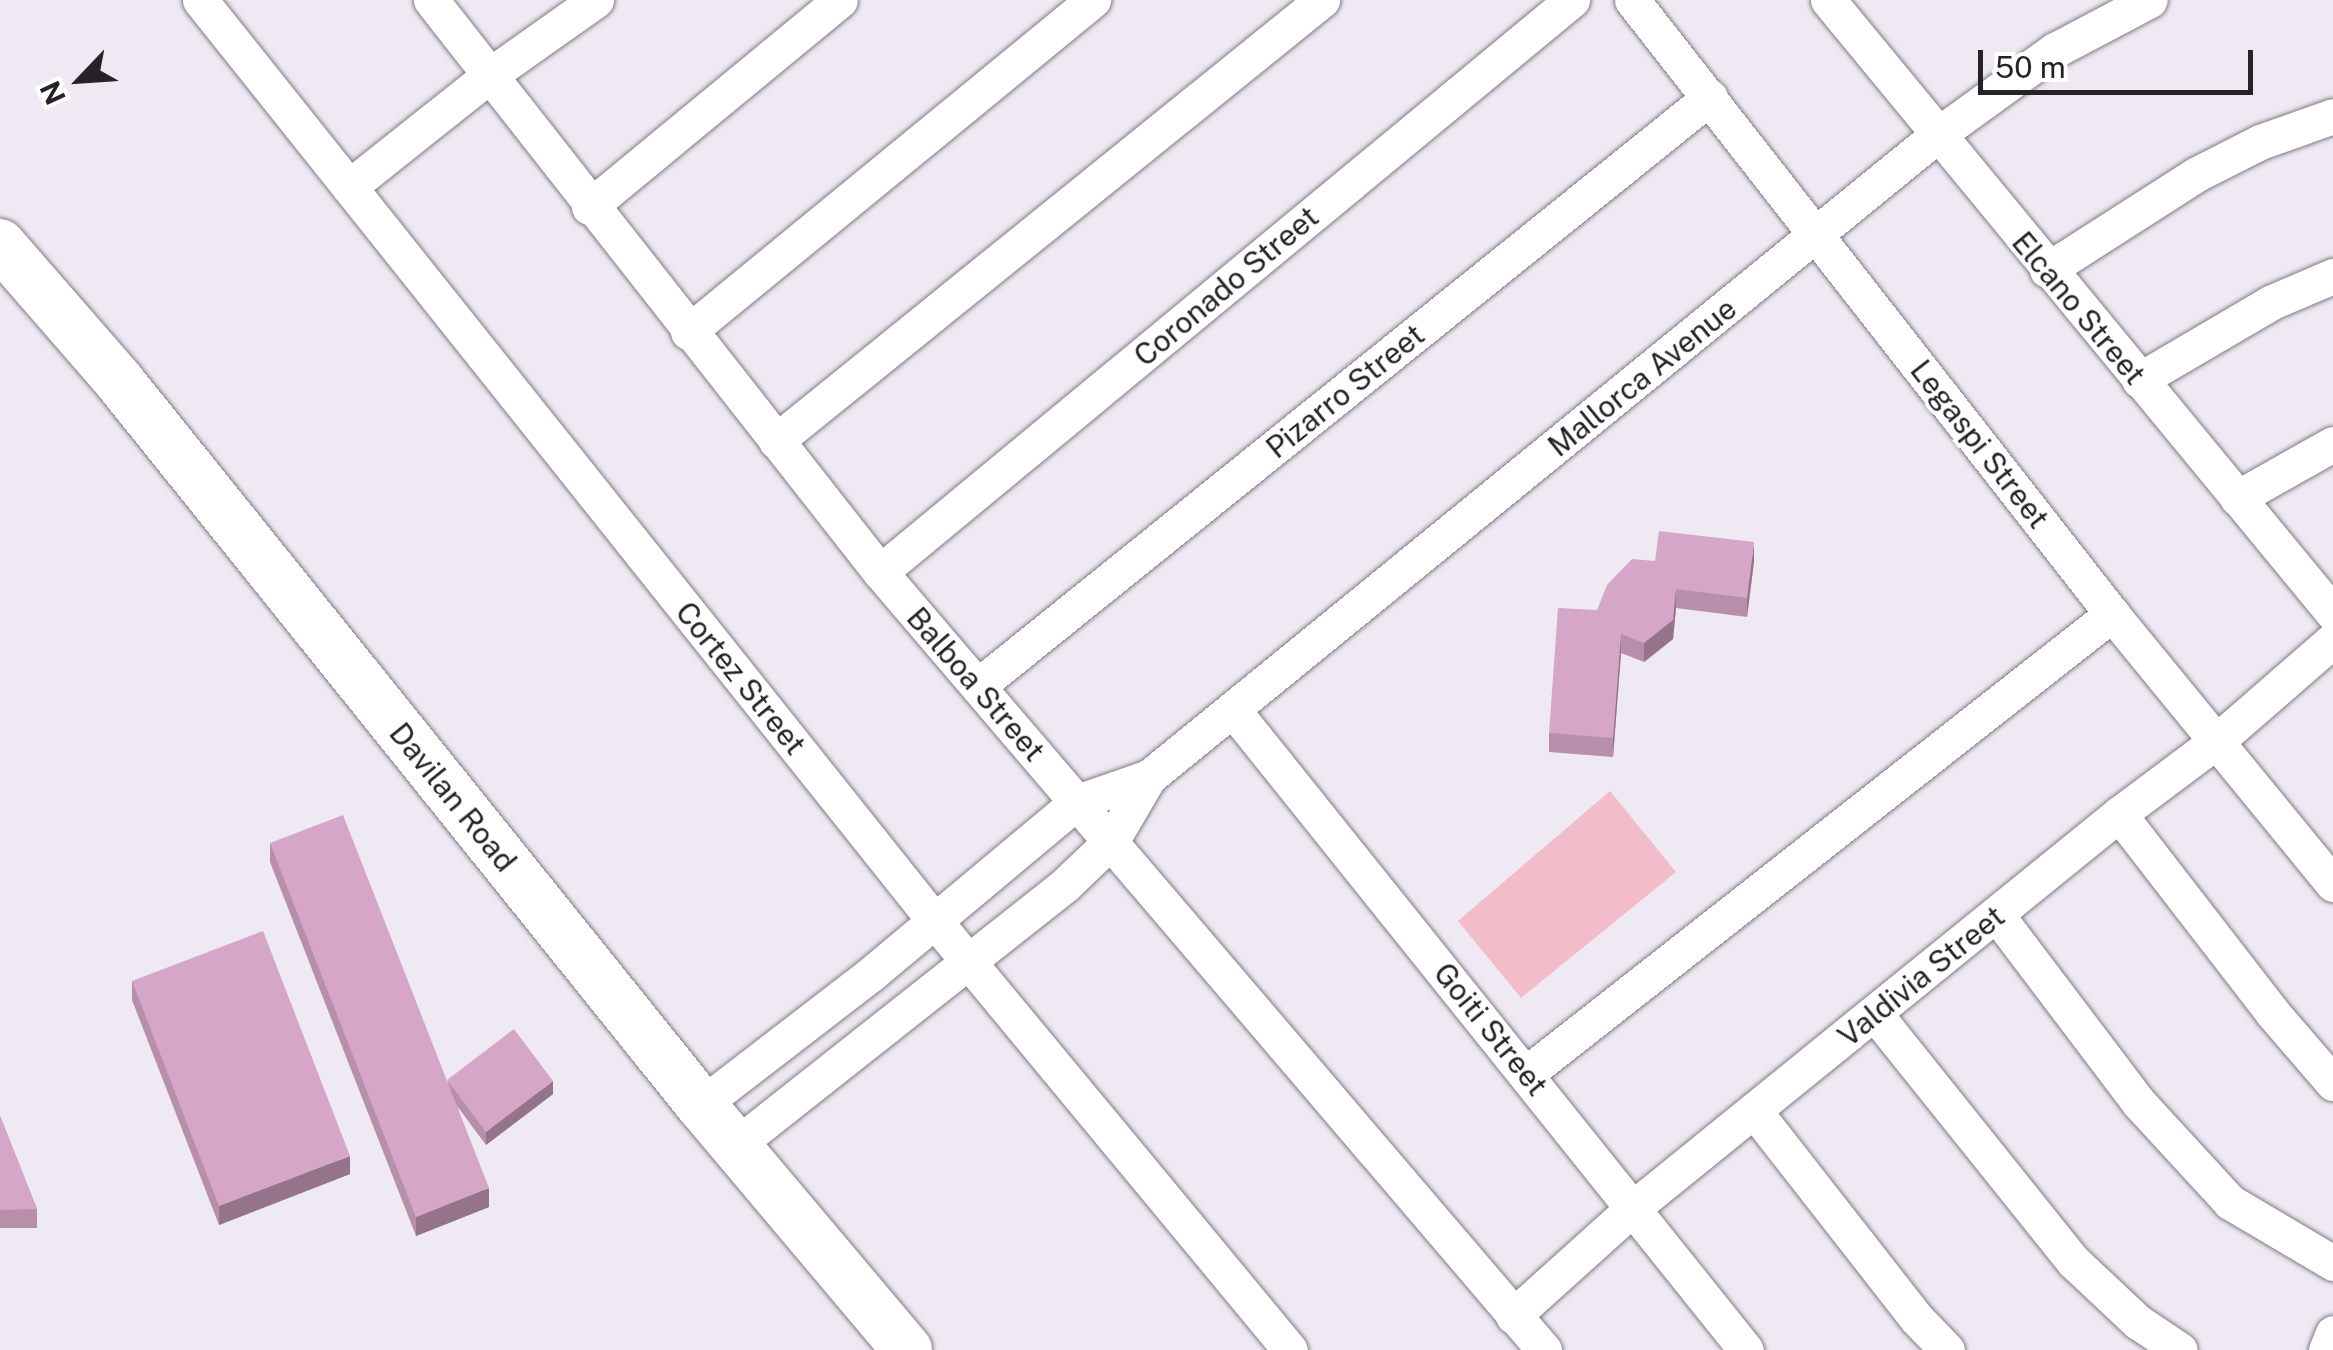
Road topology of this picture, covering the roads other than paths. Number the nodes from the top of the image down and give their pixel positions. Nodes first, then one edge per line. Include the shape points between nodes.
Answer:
1 (200, 0) edge
2 (431, 0) edge
3 (596, 0) edge
4 (840, 0) edge
5 (1093, 0) edge
6 (1322, 0) edge
7 (1572, 0) edge
8 (1632, 0) edge
9 (1828, 0) edge
10 (2150, 0) edge
11 (490, 75) junction
12 (1710, 97) junction
13 (2333, 116) edge
14 (1936, 136) junction
15 (349, 187) junction
16 (589, 207) junction
17 (1817, 234) junction
18 (0, 244) edge
19 (2047, 270) junction
20 (2333, 276) edge
21 (688, 332) junction
22 (2139, 380) junction
23 (776, 441) junction
24 (2333, 444) edge
25 (2237, 498) junction
26 (880, 572) junction
27 (2333, 613) edge
28 (2112, 614) junction
29 (2333, 640) edge
30 (979, 684) junction
31 (1233, 710) junction
32 (2218, 740) junction
33 (1149, 777) junction
34 (1077, 802) junction
35 (2120, 814) junction
36 (1112, 840) junction
37 (2333, 884) edge
38 (1996, 914) junction
39 (934, 920) junction
40 (968, 961) junction
41 (840, 996) junction
42 (1875, 1014) junction
43 (874, 1034) junction
44 (1526, 1073) junction
45 (2333, 1083) edge
46 (701, 1105) junction
47 (1756, 1112) junction
48 (736, 1146) junction
49 (1633, 1208) junction
50 (2333, 1264) edge
51 (1514, 1316) junction
52 (2333, 1333) edge
53 (907, 1350) edge
54 (1290, 1350) edge
55 (1544, 1350) edge
56 (1746, 1350) edge
57 (1947, 1350) edge
58 (2180, 1350) edge
59 (2326, 1350) edge

1 - 15 street, Cortez Street
2 - 11 street, Balboa Street
3 - 11 street
4 - 16 street
5 - 21 street
6 - 23 street
7 - 26 street, Coronado Street
8 - 12 street, Legaspi Street
9 - 14 street, Elcano Street
10 - 14 street, Mallorca Avenue via 2054,50
11 - 15 street
11 - 16 street, Balboa Street
12 - 17 street, Legaspi Street
12 - 30 street, Pizarro Street
13 - 19 street via 2197,174
14 - 17 street, Mallorca Avenue
14 - 19 street, Elcano Street
15 - 39 street, Cortez Street
16 - 21 street, Balboa Street
17 - 28 street, Legaspi Street
17 - 31 street, Mallorca Avenue
18 - 46 main road, Davilan Road via 131,396
19 - 22 street, Elcano Street
20 - 22 street via 2272,302
21 - 23 street, Balboa Street
22 - 25 street, Elcano Street
23 - 26 street, Balboa Street
24 - 25 street
25 - 27 street, Elcano Street
26 - 30 street, Balboa Street
28 - 32 street, Legaspi Street
28 - 44 street
29 - 32 street, Valdivia Street
30 - 34 street, Balboa Street
31 - 33 street, Mallorca Avenue
31 - 44 street, Goiti Street
32 - 35 street, Valdivia Street
32 - 37 street, Legaspi Street
33 - 34 street, Mallorca Avenue
33 - 36 street, Mallorca Avenue
34 - 36 street, Balboa Street
34 - 39 street, Mallorca Avenue
35 - 38 street, Valdivia Street
35 - 45 street
36 - 40 street, Mallorca Avenue
36 - 51 street, Balboa Street
38 - 42 street, Valdivia Street
38 - 50 street via 2139,1103 2230,1202
39 - 40 street, Cortez Street
39 - 41 street, Mallorca Avenue
40 - 43 street, Mallorca Avenue
40 - 54 street, Cortez Street
41 - 43 street
41 - 46 street, Mallorca Avenue
42 - 47 street, Valdivia Street
42 - 58 street via 2074,1262 2138,1322
43 - 48 street, Mallorca Avenue
44 - 49 street, Goiti Street
46 - 48 main road, Davilan Road
47 - 49 street, Valdivia Street
47 - 57 street
48 - 53 main road, Davilan Road
49 - 51 street, Valdivia Street
49 - 56 street, Goiti Street
51 - 55 street, Balboa Street
52 - 59 street

